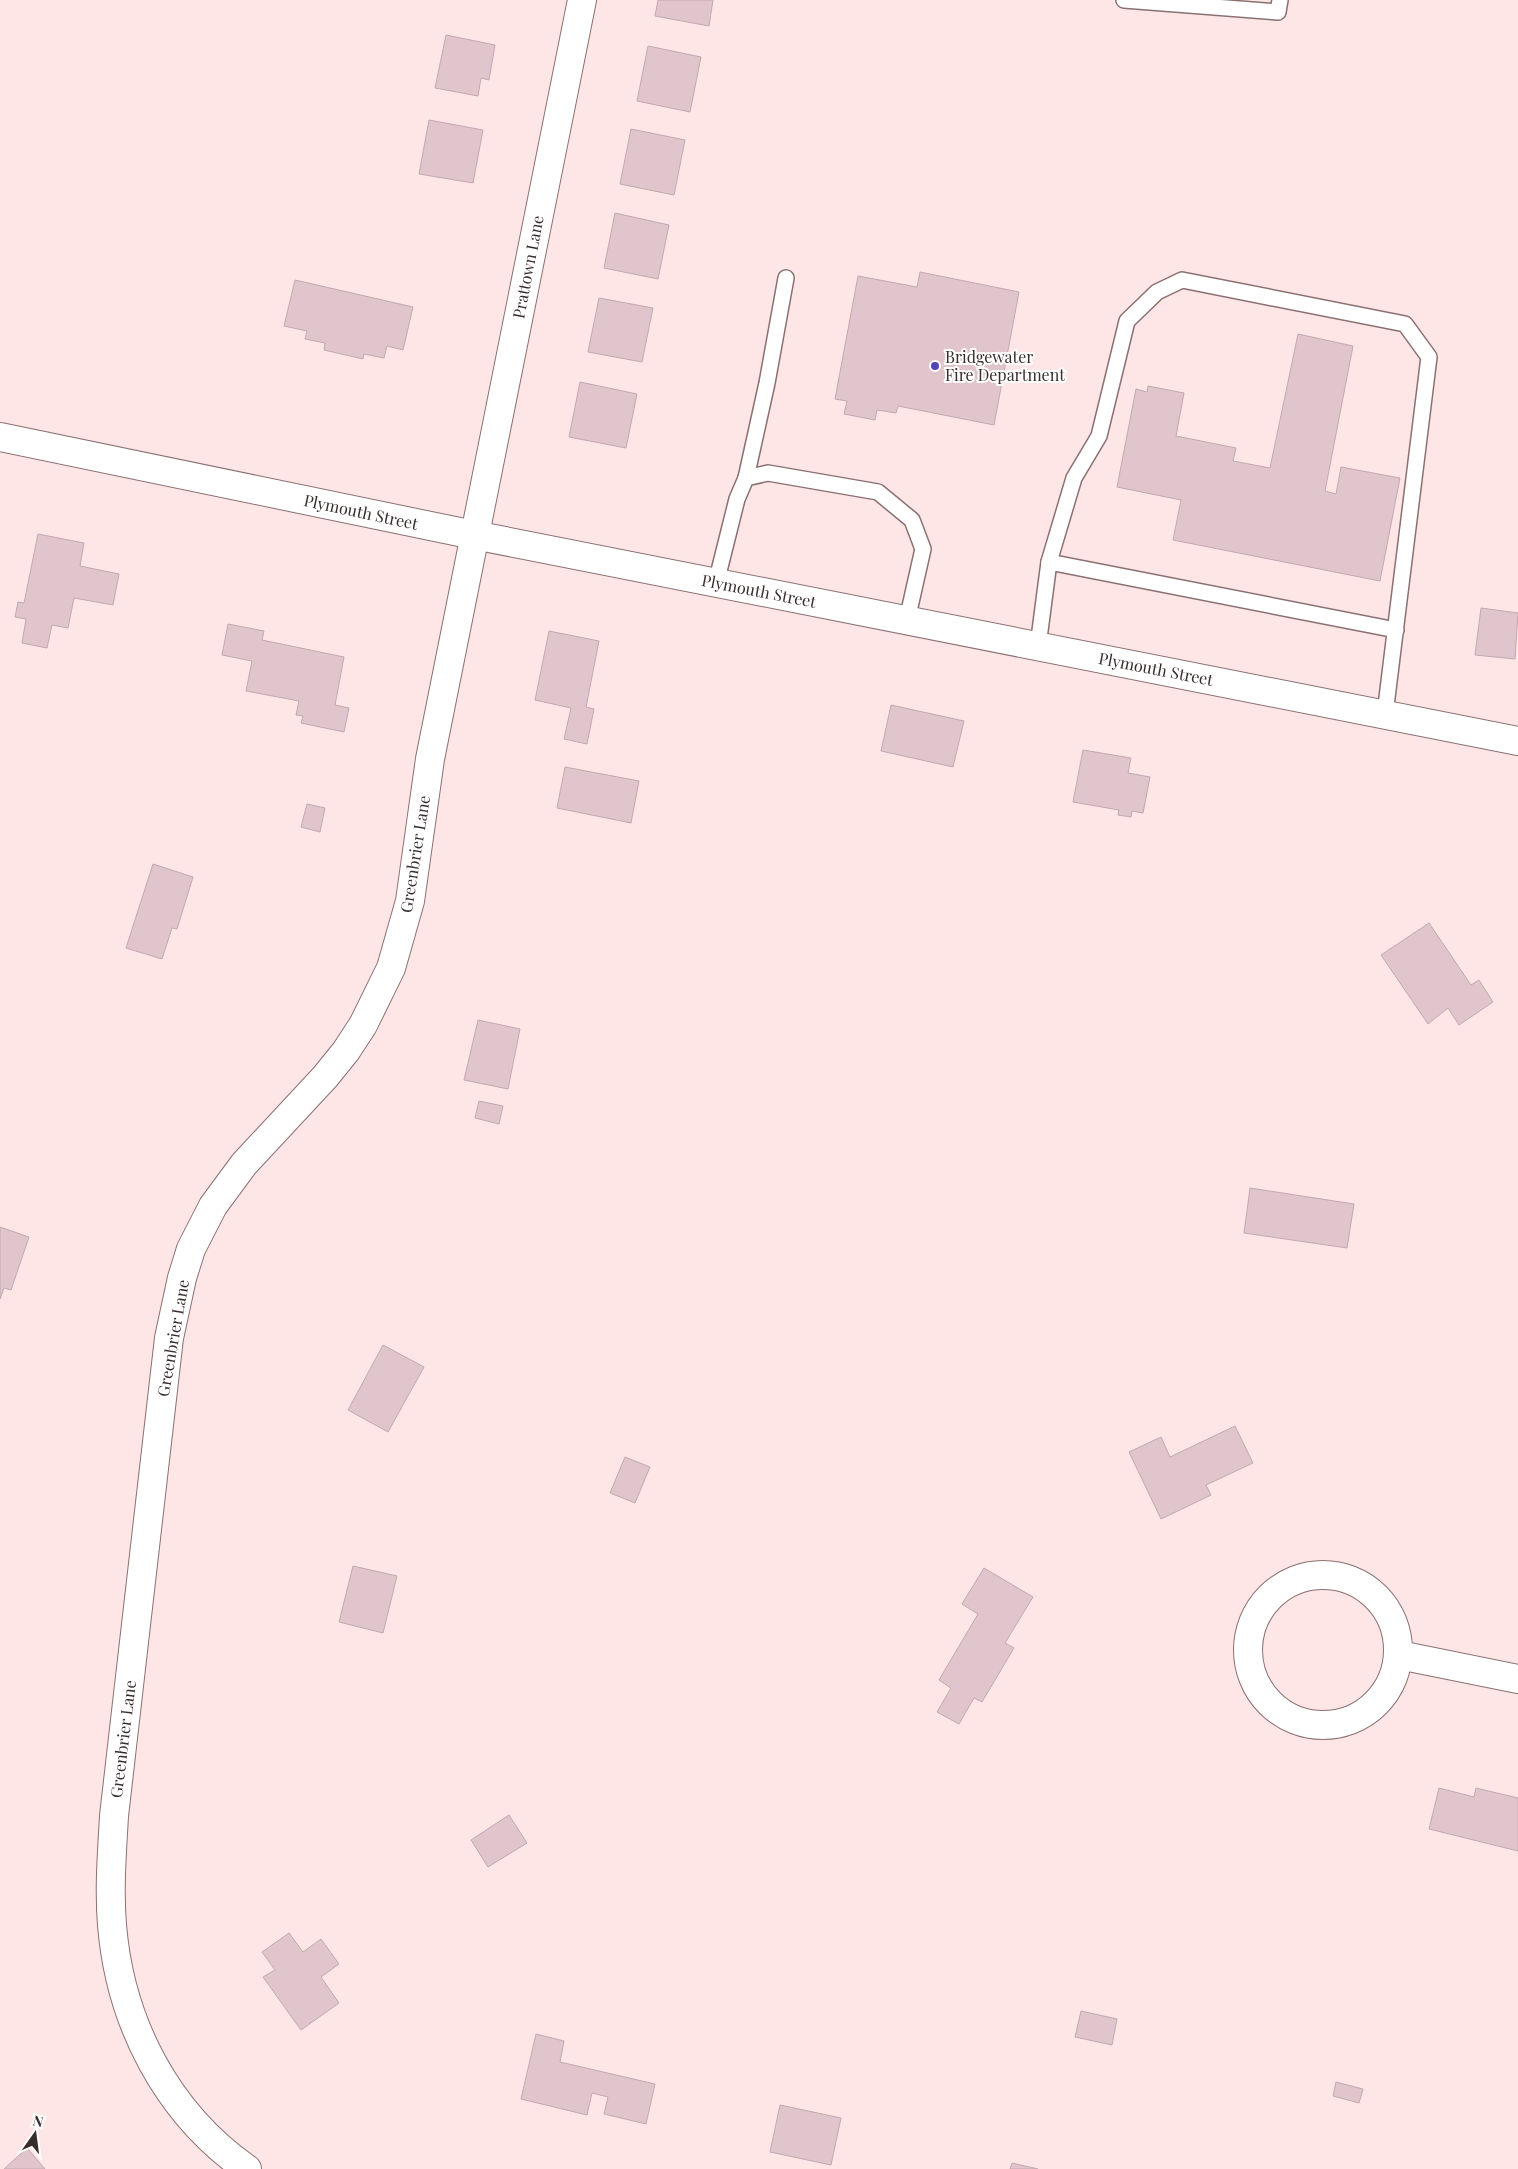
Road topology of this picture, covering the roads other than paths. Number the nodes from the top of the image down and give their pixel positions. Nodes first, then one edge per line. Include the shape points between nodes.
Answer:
1 (582, 0) edge
2 (1124, 0) edge
3 (1280, 0) edge
4 (786, 278) dead end
5 (0, 437) edge
6 (746, 478) junction
7 (474, 535) junction
8 (1050, 562) junction
9 (716, 583) junction
10 (907, 620) junction
11 (1396, 630) junction
12 (1038, 646) junction
13 (1385, 714) junction
14 (1518, 741) edge
15 (1399, 1656) junction
16 (1518, 1679) edge
17 (247, 2169) edge

1 - 7 street, Prattown Lane
2 - 3 lane via 1278,12
4 - 6 lane via 768,383
5 - 7 street, Plymouth Street
6 - 9 lane via 736,499
6 - 10 lane via 768,472 878,492 912,520 924,549
7 - 9 street, Plymouth Street
7 - 17 street, Greenbrier Lane via 430,760 410,900 391,968 363,1025 346,1051 326,1077 244,1164 213,1206 191,1249 169,1338 114,1816 112,1926 130,2013 161,2080 205,2134
8 - 11 lane
8 - 11 lane via 1074,478 1099,436 1127,321 1157,292 1182,280 1405,324 1429,357
8 - 12 lane
9 - 10 street, Plymouth Street
10 - 12 street, Plymouth Street
11 - 13 lane
12 - 13 street, Plymouth Street
13 - 14 street, Plymouth Street
15 - 15 street via 1396,1626 1375,1594 1341,1576 1310,1575 1275,1590 1255,1616 1247,1652 1251,1674 1275,1708 1310,1724 1346,1722 1375,1706 1391,1683
15 - 16 street

